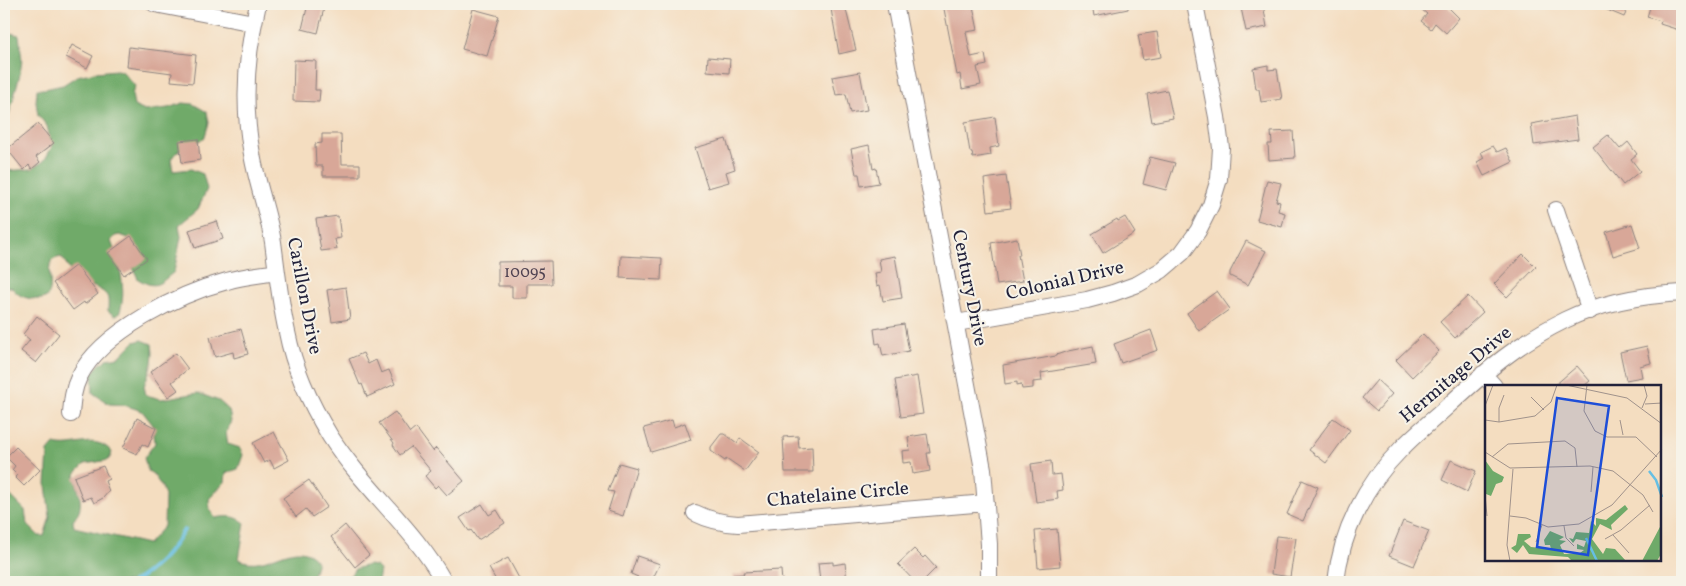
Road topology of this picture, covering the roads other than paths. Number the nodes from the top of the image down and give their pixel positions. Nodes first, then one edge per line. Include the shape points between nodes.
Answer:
1 (155, 4) edge
2 (258, 4) edge
3 (895, 4) edge
4 (1195, 4) edge
5 (254, 23) junction
6 (1556, 210) dead end
7 (276, 272) junction
8 (1682, 293) edge
9 (1590, 311) junction
10 (956, 323) junction
11 (1489, 380) edge
12 (71, 414) dead end
13 (986, 504) junction
14 (695, 513) dead end
15 (444, 582) edge
16 (989, 582) edge
17 (1336, 582) edge

1 - 5 street
2 - 5 street, Carillon Drive
3 - 10 street, Century Drive
4 - 10 street, Colonial Drive via 1221,148 1219,179 1198,231 1162,270 1138,284 1087,300
5 - 7 street, Carillon Drive via 247,60 247,122
6 - 9 street
7 - 12 street via 200,289 146,315 87,364 72,393
7 - 15 street, Carillon Drive via 287,334 299,372 321,420 350,465 416,539
8 - 9 street, Hermitage Drive via 1628,300
9 - 11 street, Hermitage Drive via 1566,319 1512,350
10 - 13 street, Century Drive via 983,469
11 - 17 street, Hermitage Drive via 1401,449 1371,486 1343,543
13 - 14 street, Chatelaine Circle via 738,524 724,523
13 - 16 street, Century Drive

